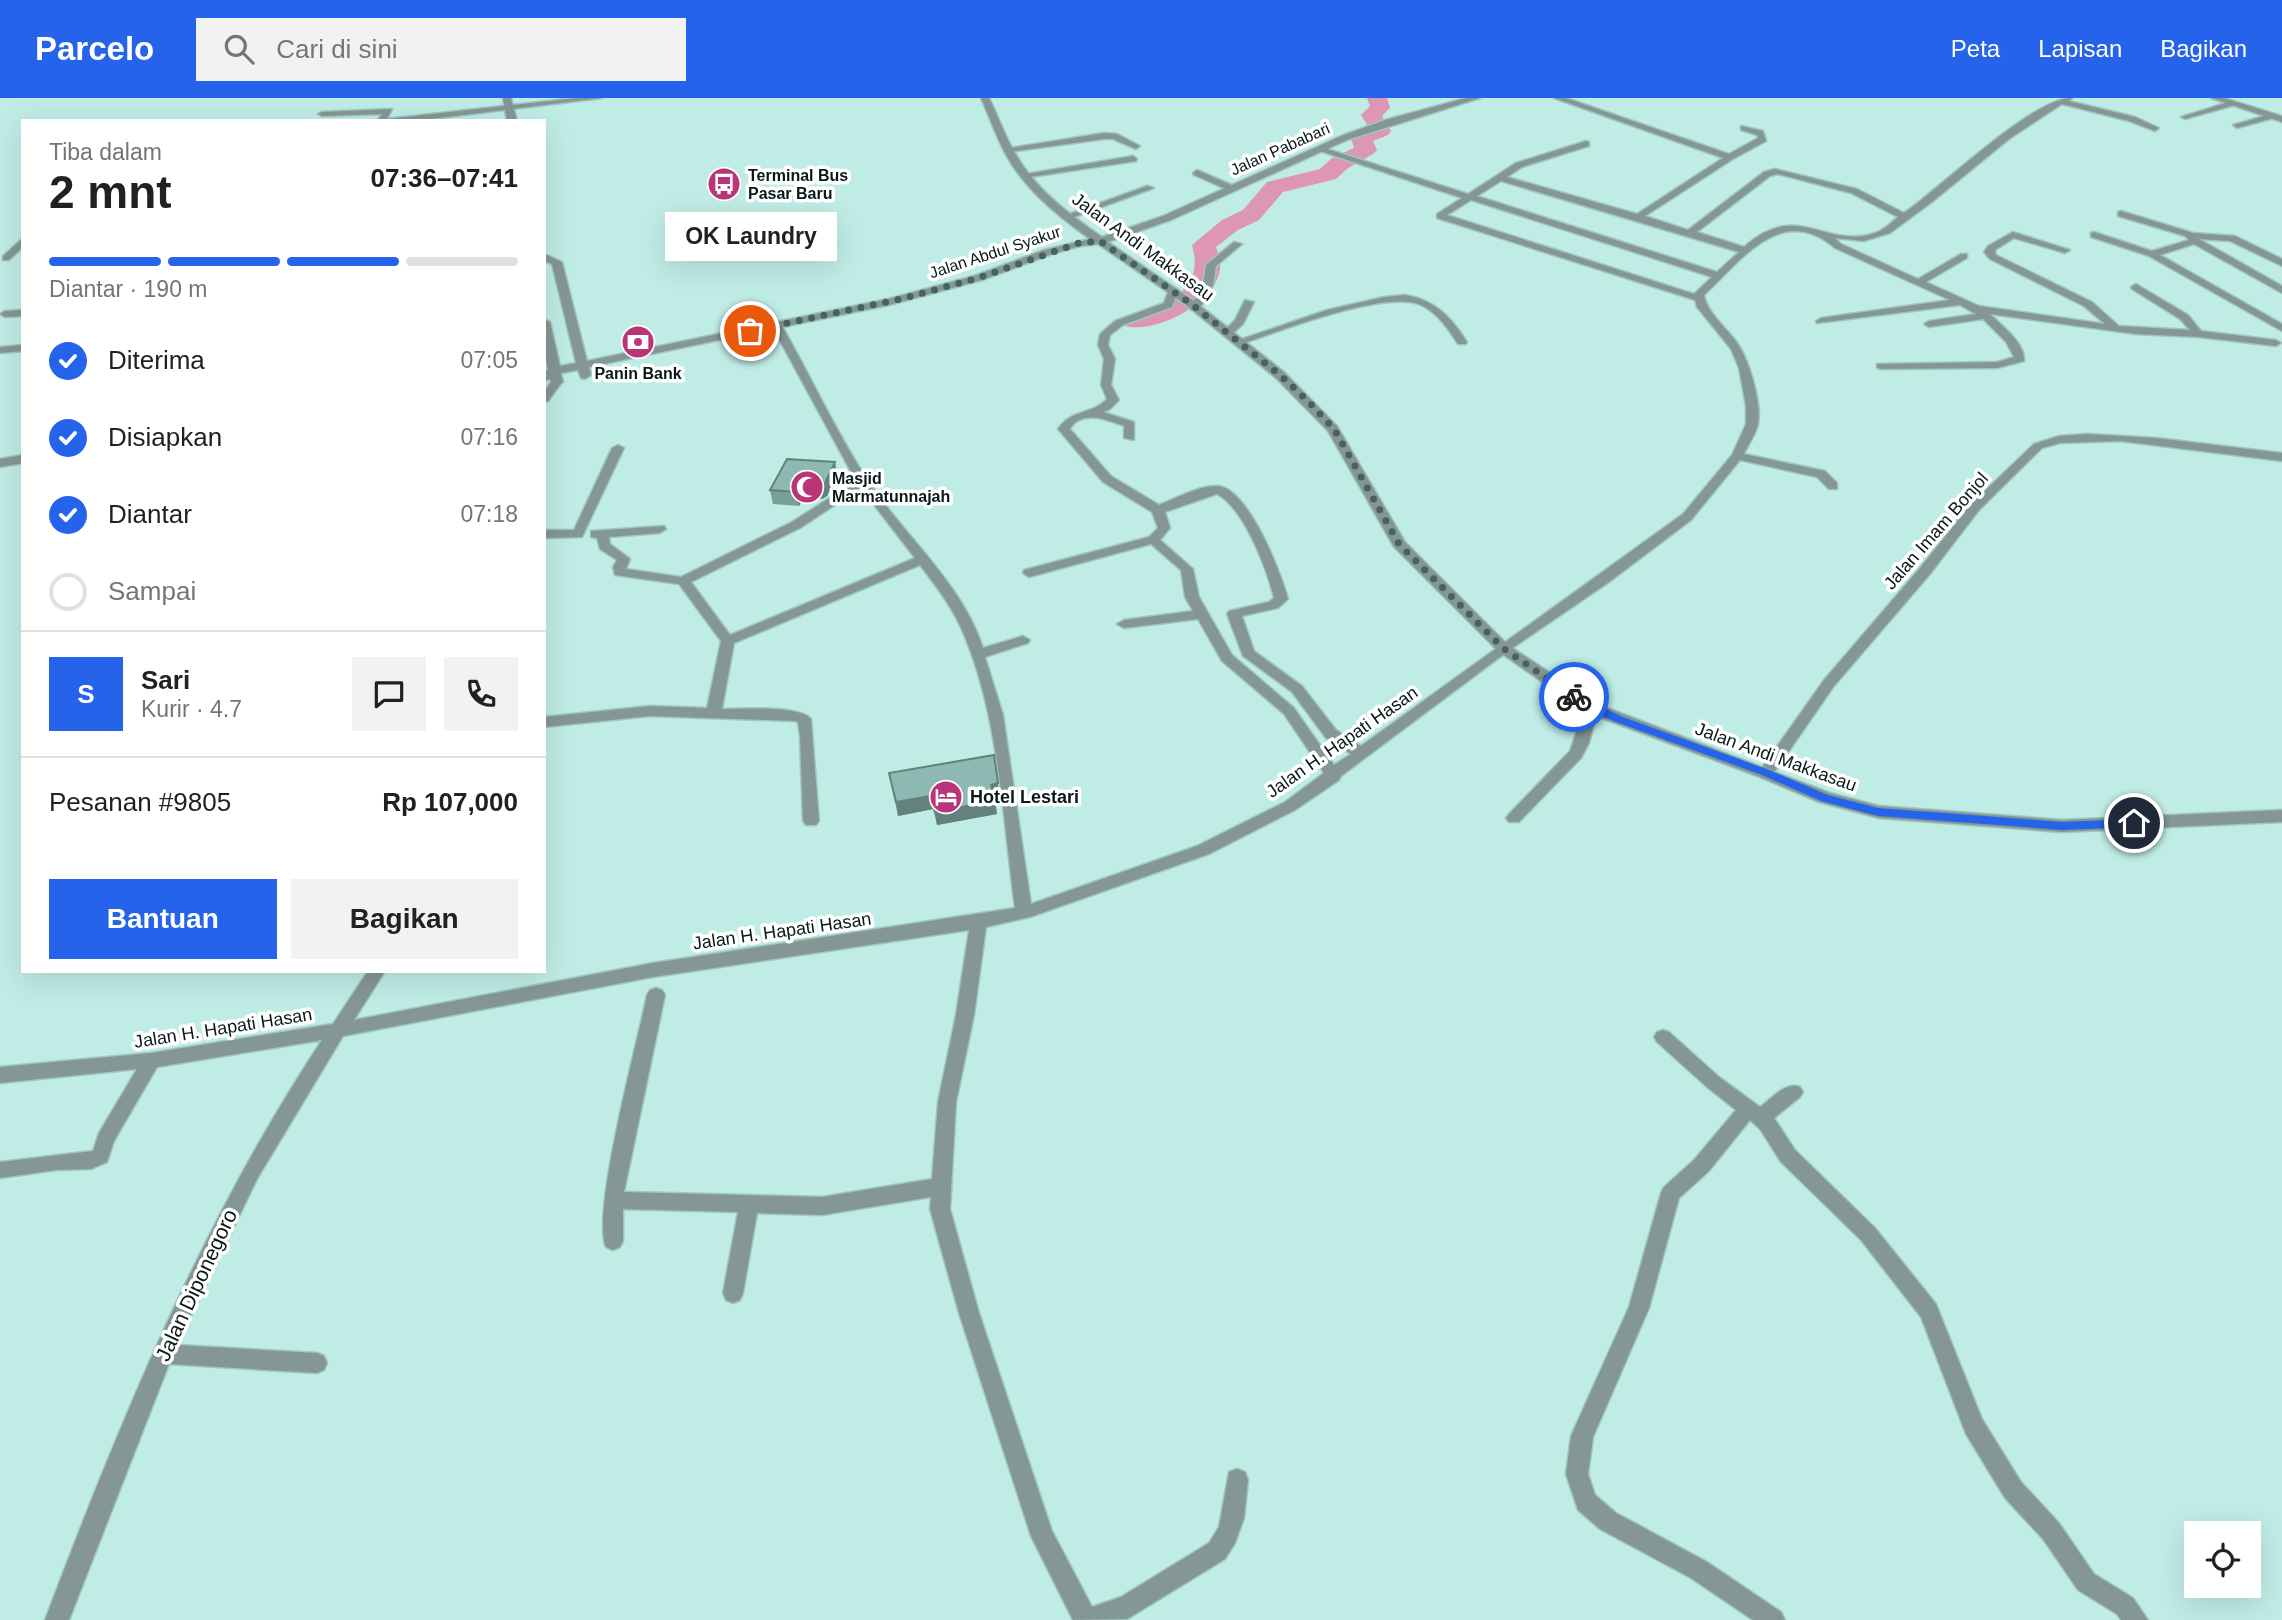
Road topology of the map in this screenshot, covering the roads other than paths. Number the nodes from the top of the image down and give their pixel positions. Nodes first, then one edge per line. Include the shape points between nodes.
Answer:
1 (507, 98) edge
2 (598, 98) edge
3 (985, 98) edge
4 (1476, 98) edge
5 (1558, 98) edge
6 (2215, 98) edge
7 (394, 99) edge
8 (2064, 100) edge
9 (2232, 103) junction
10 (509, 109) junction
11 (322, 114) dead end
12 (2271, 116) junction
13 (2185, 117) dead end
14 (390, 118) edge
15 (512, 119) edge
16 (2282, 120) edge
17 (2237, 125) dead end
18 (1744, 128) dead end
19 (2155, 128) dead end
20 (1587, 144) dead end
21 (1136, 146) dead end
22 (1008, 149) junction
23 (1318, 149) junction
24 (1730, 157) junction
25 (1133, 159) dead end
26 (1197, 173) dead end
27 (1024, 174) junction
28 (1837, 176) dead end
29 (1497, 177) junction
30 (1819, 181) junction
31 (1150, 188) dead end
32 (1231, 188) junction
33 (1466, 196) junction
34 (2121, 214) dead end
35 (1066, 217) junction
36 (1638, 217) junction
37 (1905, 217) junction
38 (1690, 233) junction
39 (1824, 234) junction
40 (2094, 236) dead end
41 (2194, 239) junction
42 (1100, 241) junction
43 (21, 243) edge
44 (1237, 244) dead end
45 (2065, 250) dead end
46 (1746, 251) junction
47 (2152, 254) junction
48 (1964, 256) dead end
49 (3, 257) edge
50 (546, 258) edge
51 (21, 261) edge
52 (2282, 263) edge
53 (1720, 276) junction
54 (1918, 283) junction
55 (2136, 287) dead end
56 (2282, 290) edge
57 (1698, 298) junction
58 (1184, 300) junction
59 (1249, 302) dead end
60 (1961, 302) junction
61 (1981, 312) junction
62 (21, 313) edge
63 (5, 314) dead end
64 (1821, 321) dead end
65 (1929, 324) dead end
66 (2116, 328) junction
67 (2282, 329) edge
68 (779, 330) junction
69 (2198, 334) junction
70 (1233, 338) junction
71 (546, 341) edge
72 (1462, 342) dead end
73 (2279, 344) edge
74 (21, 348) edge
75 (0, 350) edge
76 (1881, 366) dead end
77 (584, 371) junction
78 (550, 378) edge
79 (1096, 414) junction
80 (1130, 438) dead end
81 (618, 448) dead end
82 (1737, 456) junction
83 (2282, 457) edge
84 (21, 458) edge
85 (0, 463) edge
86 (863, 482) junction
87 (1833, 486) dead end
88 (1158, 510) junction
89 (660, 529) dead end
90 (546, 534) edge
91 (578, 534) junction
92 (603, 534) junction
93 (1153, 540) junction
94 (923, 559) junction
95 (1029, 573) dead end
96 (682, 581) junction
97 (1216, 617) junction
98 (1124, 624) dead end
99 (1023, 640) dead end
100 (728, 641) junction
101 (1503, 648) junction
102 (977, 655) junction
103 (1591, 708) junction
104 (714, 711) junction
105 (546, 722) edge
106 (1348, 765) junction
107 (1766, 773) junction
108 (2282, 817) edge
109 (1514, 818) dead end
110 (811, 821) dead end
111 (1024, 913) junction
112 (978, 922) junction
113 (376, 973) edge
114 (656, 995) dead end
115 (339, 1030) junction
116 (1663, 1037) dead end
117 (151, 1060) junction
118 (0, 1074) edge
119 (1794, 1092) dead end
120 (1755, 1113) junction
121 (0, 1170) edge
122 (939, 1187) junction
123 (613, 1200) junction
124 (749, 1205) junction
125 (613, 1241) dead end
126 (733, 1293) dead end
127 (163, 1354) junction
128 (317, 1363) dead end
129 (1237, 1480) dead end
130 (57, 1620) edge
131 (1088, 1620) edge
132 (1773, 1620) edge
133 (2136, 1620) edge

1 - 10 street
2 - 10 street
3 - 22 street, Jalan Andi Makkasau
4 - 23 street, Jalan Pababari via 1388,122
5 - 24 street
6 - 9 street
7 - 14 street
8 - 19 street
8 - 37 street via 2040,112
9 - 12 street
9 - 13 street
10 - 14 street
10 - 15 street
11 - 14 street
12 - 16 street
12 - 17 street
18 - 24 street via 1760,133 1763,139
20 - 29 street via 1524,163
21 - 22 street via 1104,136
22 - 27 street, Jalan Andi Makkasau
23 - 32 street, Jalan Pababari
23 - 33 street
24 - 36 street
25 - 27 street
26 - 32 street
27 - 35 street, Jalan Andi Makkasau
28 - 30 street
29 - 33 street
29 - 36 street
30 - 37 street via 1854,191
30 - 38 street via 1770,173
31 - 35 street
32 - 42 street, Jalan Pababari via 1167,218
33 - 53 street
33 - 57 street via 1440,216
34 - 41 street
35 - 42 street, Jalan Andi Makkasau
36 - 38 street
37 - 39 street via 1875,236
38 - 46 street
39 - 46 street via 1772,230
39 - 54 street via 1838,246
40 - 47 street
41 - 47 street
41 - 52 street via 2236,239
41 - 56 street
42 - 58 street, Jalan Andi Makkasau
42 - 68 street, Jalan Abdul Syakur via 1090,249 953,293
43 - 49 street
44 - 58 street via 1211,265 1208,285
45 - 66 street via 2013,235 1989,252 2088,304
46 - 53 street
47 - 67 street
48 - 54 street
49 - 51 street
50 - 77 street via 557,262
53 - 57 street
54 - 60 street
55 - 69 street via 2184,317
57 - 82 street, Jalan H. Hapati Hasan via 1727,335 1744,368 1752,424
58 - 70 street, Jalan Andi Makkasau
58 - 79 street via 1120,321 1105,334 1103,345 1109,352 1110,367 1107,388 1114,397
59 - 70 street
60 - 61 street
60 - 64 street
61 - 65 street
61 - 66 street
61 - 76 street via 2015,347 2020,359 1997,365
62 - 63 street
66 - 69 street
67 - 73 street
68 - 77 street, Jalan Abdul Syakur
68 - 86 street
69 - 73 street
70 - 72 street via 1317,314 1401,298 1431,308
70 - 101 street, Jalan Andi Makkasau via 1280,375 1334,429 1399,544
71 - 78 street
74 - 75 street
77 - 78 street, Jalan Abdul Syakur
79 - 80 street via 1130,424
79 - 88 street via 1069,421 1064,429 1107,479
81 - 91 street
82 - 87 street via 1821,474
82 - 101 street, Jalan H. Hapati Hasan via 1687,517
83 - 107 street, Jalan Imam Bonjol via 2084,436 2048,440 2038,446 1975,507 1829,683
84 - 85 street
86 - 94 street
86 - 96 street via 796,525
88 - 93 street via 1164,528
88 - 97 street via 1214,490 1227,494 1253,527 1282,599 1273,606
89 - 92 street
90 - 91 street
91 - 92 street
92 - 96 street via 604,546 624,559 620,572
93 - 95 street
93 - 97 street via 1187,569 1192,597
94 - 100 street
94 - 102 street via 972,636
96 - 100 street
97 - 98 street
97 - 106 street via 1248,653 1297,689
97 - 106 street via 1227,658
99 - 102 street
100 - 104 street
101 - 103 street, Jalan Andi Makkasau
101 - 106 street, Jalan H. Hapati Hasan
102 - 111 street via 996,715
103 - 107 street, Jalan Andi Makkasau
103 - 109 street via 1583,720 1584,738 1576,753
104 - 105 street via 650,711
104 - 110 street via 804,719
106 - 111 street, Jalan H. Hapati Hasan via 1290,806 1203,850
107 - 108 street, Jalan Andi Makkasau via 1825,798 1878,812 1923,817 2062,826
111 - 112 street, Jalan H. Hapati Hasan
112 - 115 street, Jalan H. Hapati Hasan via 653,970
112 - 122 street via 947,1102
113 - 115 street, Jalan Diponegoro
114 - 123 street
115 - 117 street, Jalan H. Hapati Hasan
115 - 127 street, Jalan Diponegoro via 250,1172
116 - 120 street
117 - 118 street, Jalan H. Hapati Hasan
117 - 121 street via 100,1156 91,1161
119 - 120 street
120 - 132 street via 1671,1193 1639,1308 1582,1436 1577,1474 1586,1502 1608,1521 1699,1570
120 - 133 street via 1787,1156 1868,1234 1928,1311 1974,1426 2013,1490 2051,1531 2086,1582 2125,1606
122 - 124 street via 822,1206
122 - 131 street via 940,1209 1000,1413 1042,1536
123 - 124 street
123 - 125 street
124 - 126 street
127 - 128 street
127 - 130 street, Jalan Diponegoro via 102,1497
129 - 131 street via 1232,1524 1217,1551 1127,1607

